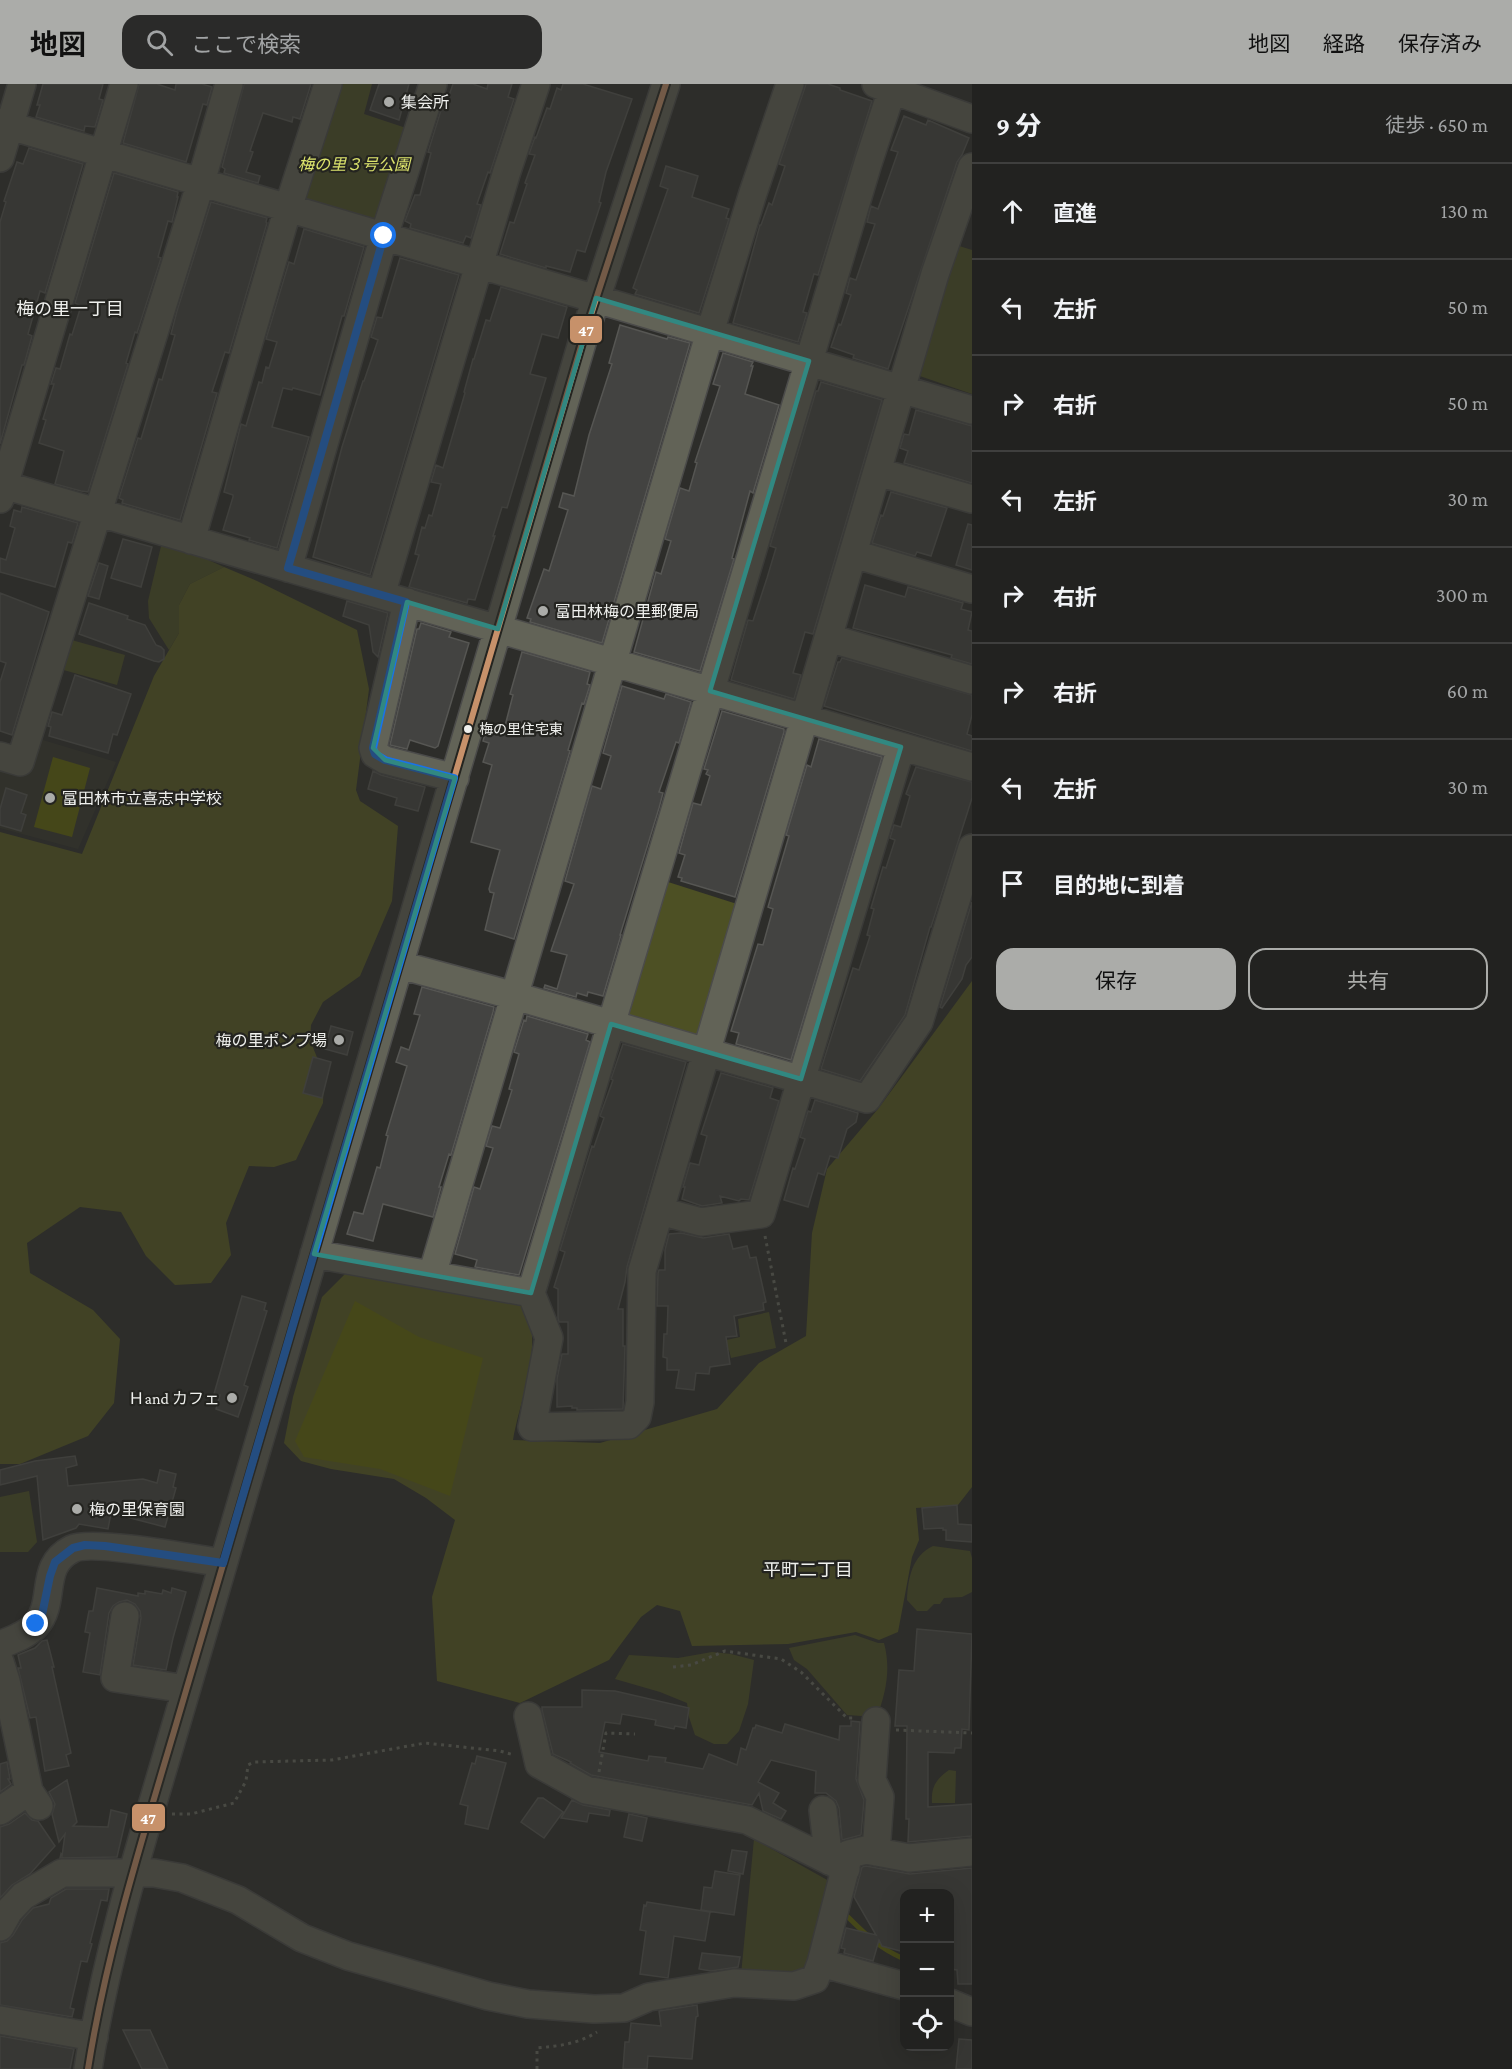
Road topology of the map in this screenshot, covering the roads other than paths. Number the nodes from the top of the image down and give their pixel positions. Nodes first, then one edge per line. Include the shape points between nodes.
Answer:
1 (22, 84) edge
2 (124, 84) edge
3 (229, 84) edge
4 (327, 84) edge
5 (433, 84) edge
6 (536, 84) edge
7 (666, 84) edge
8 (790, 84) edge
9 (888, 86) edge
10 (972, 119) edge
11 (5, 124) edge
12 (104, 153) junction
13 (0, 158) edge
14 (972, 167) edge
15 (201, 182) junction
16 (288, 208) junction
17 (384, 236) junction
18 (479, 264) junction
19 (596, 298) junction
20 (710, 332) junction
21 (809, 361) junction
22 (903, 389) junction
23 (972, 410) edge
24 (878, 472) junction
25 (1, 489) edge
26 (972, 499) edge
27 (98, 512) junction
28 (191, 540) junction
29 (854, 554) junction
30 (288, 568) junction
31 (972, 589) edge
32 (394, 599) junction
33 (498, 629) junction
34 (829, 638) junction
35 (613, 663) junction
36 (972, 680) edge
37 (710, 691) junction
38 (805, 719) junction
39 (901, 747) junction
40 (7, 764) edge
41 (972, 767) edge
42 (454, 778) junction
43 (972, 848) edge
44 (400, 965) junction
45 (515, 996) junction
46 (611, 1024) junction
47 (707, 1052) junction
48 (801, 1080) junction
49 (660, 1211) junction
50 (314, 1254) junction
51 (432, 1275) junction
52 (531, 1293) junction
53 (223, 1563) junction
54 (125, 1616) dead end
55 (0, 1645) edge
56 (0, 1662) edge
57 (186, 1689) junction
58 (528, 1716) dead end
59 (876, 1725) road end
60 (823, 1810) dead end
61 (0, 1811) edge
62 (876, 1852) junction
63 (972, 1852) edge
64 (840, 1869) junction
65 (133, 1874) junction
66 (0, 1927) edge
67 (821, 1963) junction
68 (900, 1985) edge
69 (954, 2005) edge
70 (972, 2012) edge
71 (0, 2020) edge
72 (94, 2037) junction
73 (88, 2069) edge

1 - 11 street
2 - 12 street
3 - 15 street
4 - 16 street
5 - 17 street
6 - 18 street
7 - 19 street
8 - 20 street
9 - 10 street
9 - 21 street
11 - 12 street
11 - 13 street
12 - 15 street
12 - 25 street
14 - 22 street via 935,274
15 - 16 street
15 - 27 street
16 - 17 street
16 - 28 street
17 - 18 street
17 - 30 street
18 - 19 street
18 - 32 street
19 - 20 street
19 - 33 street
20 - 21 street
20 - 35 street
21 - 22 street
21 - 37 street
22 - 23 street
22 - 24 street
24 - 26 street
24 - 29 street
25 - 27 street
27 - 28 street
27 - 40 street
28 - 30 street
29 - 31 street
29 - 34 street
30 - 32 street
32 - 33 street
32 - 42 street via 375,754
33 - 35 street
33 - 42 street
34 - 36 street
34 - 38 street
35 - 37 street
35 - 45 street
37 - 38 street
37 - 46 street
38 - 39 street
38 - 47 street
39 - 41 street
39 - 48 street
42 - 44 street
43 - 48 street via 919,1022 867,1099
44 - 45 street
44 - 50 street
45 - 46 street
45 - 51 street
46 - 47 street
46 - 52 street
47 - 48 street
47 - 49 street
48 - 49 street via 761,1214 701,1222
49 - 52 street via 642,1271 640,1402 637,1417 629,1425 532,1427 549,1338
50 - 51 street
50 - 53 street
51 - 52 street
53 - 55 street via 105,1546 73,1548 55,1562 42,1615 36,1624
53 - 57 street
54 - 57 street via 109,1645 115,1678
56 - 61 street via 34,1798
57 - 65 street
58 - 64 street via 539,1764 586,1790 747,1820
59 - 62 street via 872,1780 880,1797
60 - 64 street
62 - 63 street via 909,1858
62 - 64 street via 849,1854
64 - 67 street via 835,1911
65 - 66 street via 62,1873 22,1896
65 - 67 street via 171,1874 238,1900 302,1938 348,1956 528,2004 624,2008 650,1997 735,1983 794,1986 815,1979
65 - 72 street
67 - 68 street
69 - 70 street
71 - 72 street
72 - 73 street

